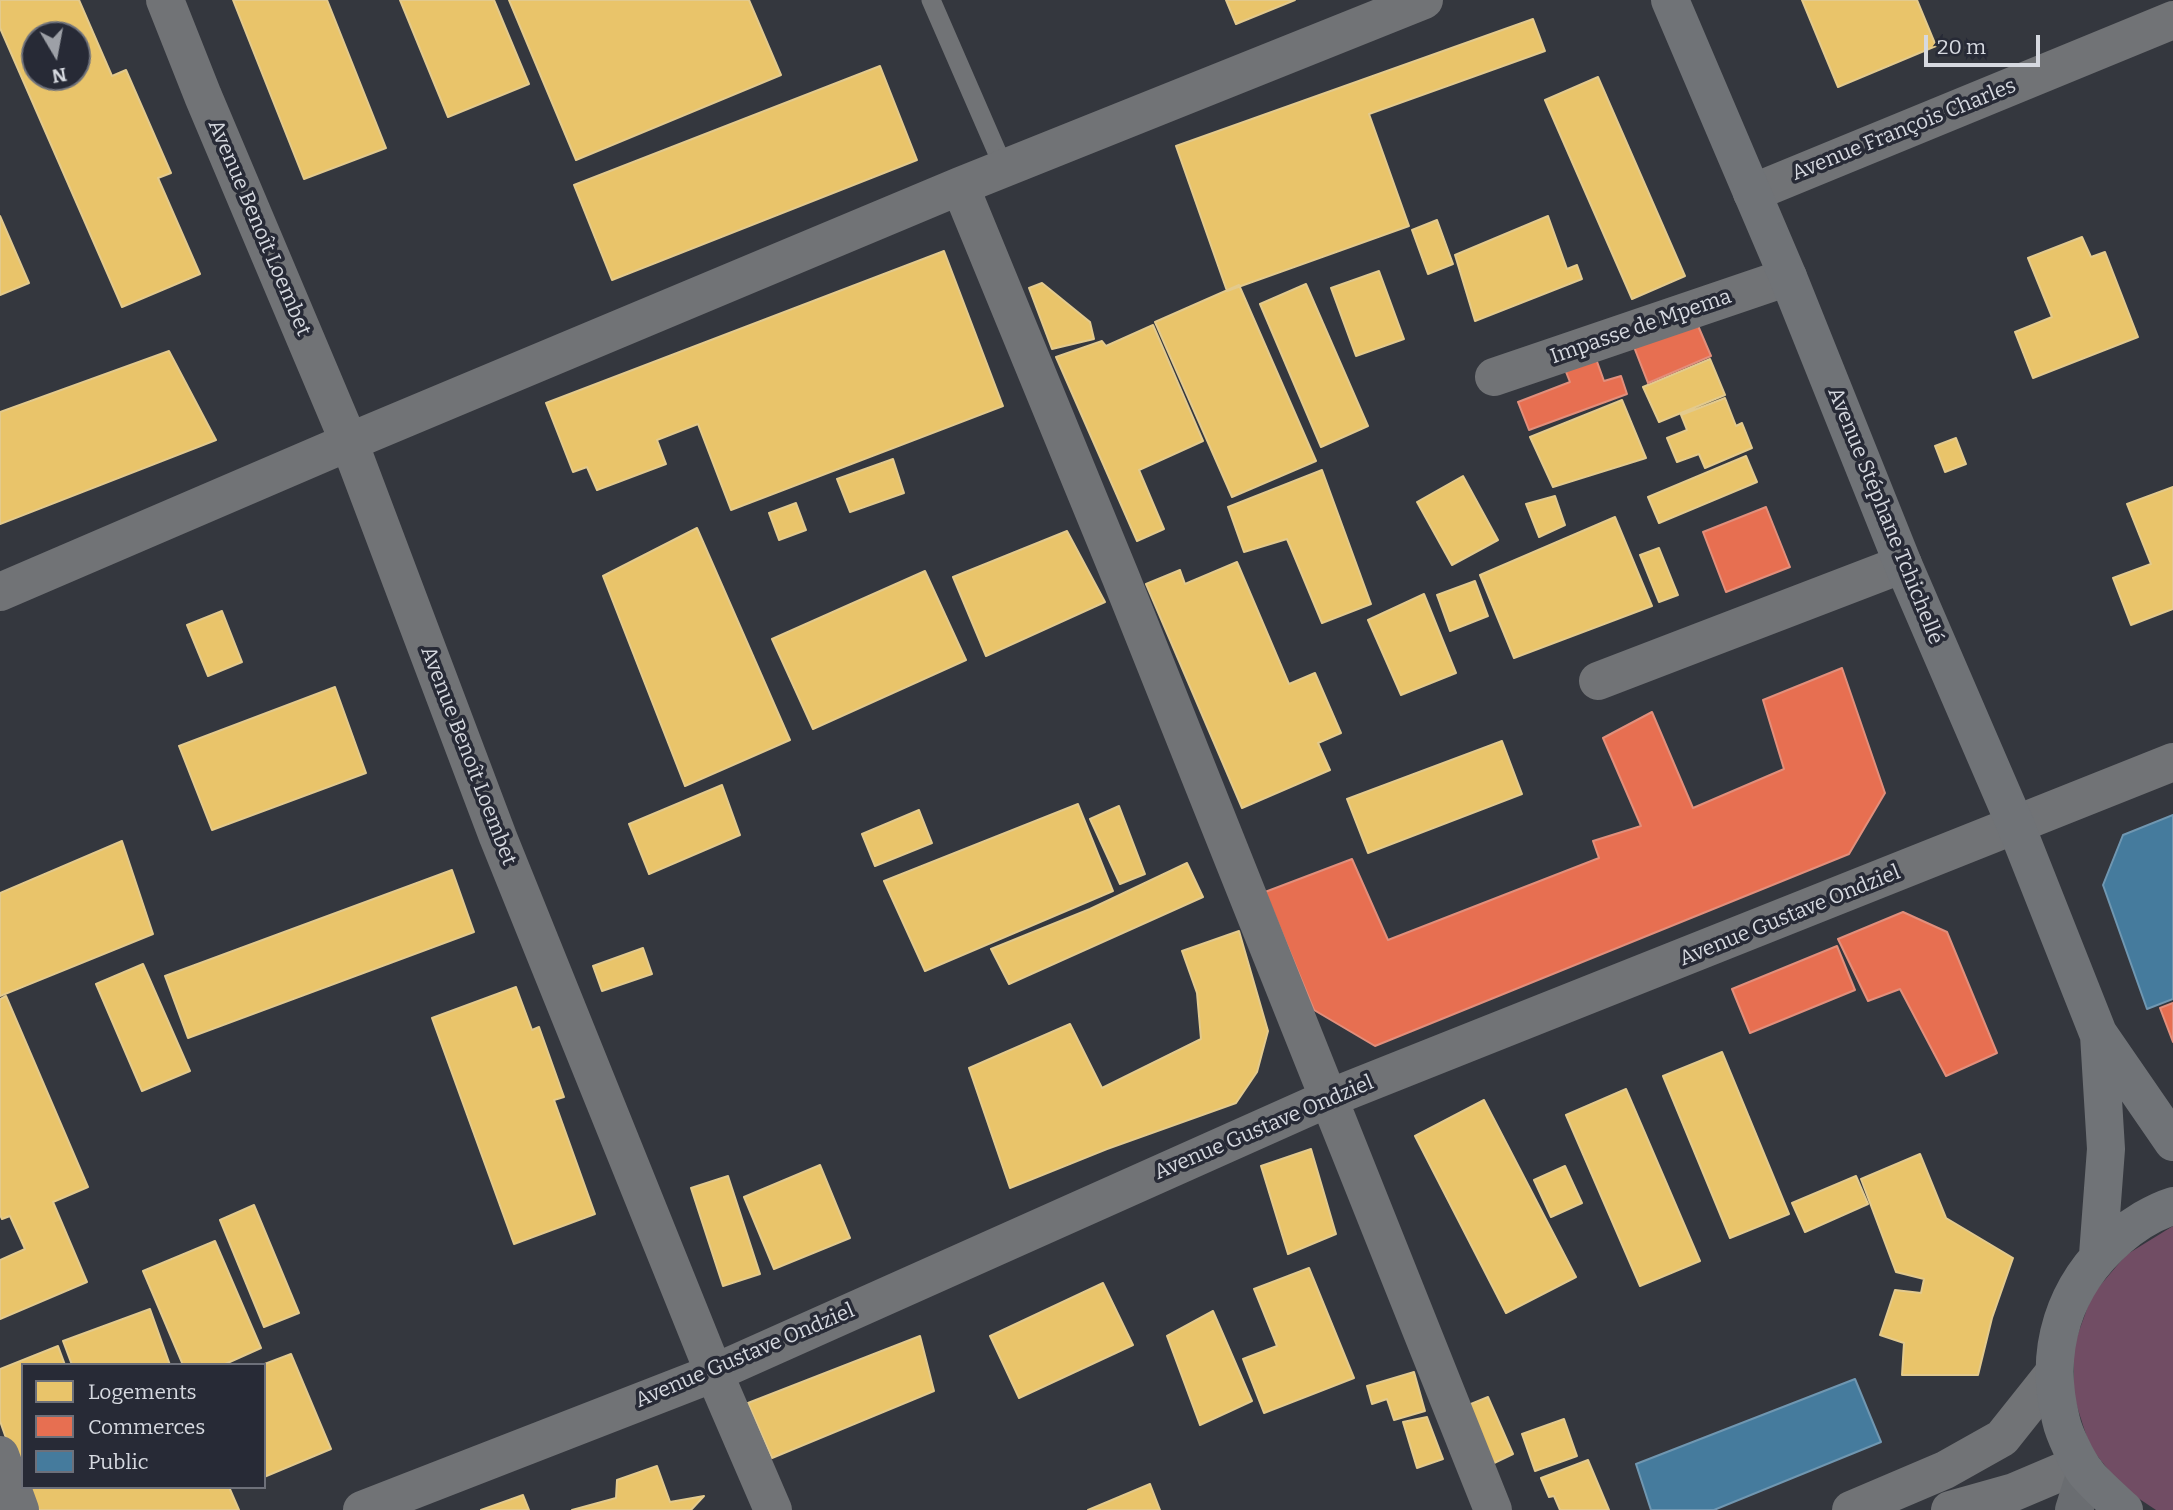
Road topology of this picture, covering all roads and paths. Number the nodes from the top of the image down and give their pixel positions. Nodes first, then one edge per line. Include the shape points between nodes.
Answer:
1 (165, 0) edge
2 (931, 0) edge
3 (1424, 0) edge
4 (1670, 0) edge
5 (2173, 20) edge
6 (1004, 168) junction
7 (960, 186) junction
8 (1752, 193) junction
9 (1788, 277) junction
10 (1494, 377) dead end
11 (349, 442) junction
12 (1903, 564) junction
13 (0, 592) edge
14 (1598, 681) dead end
15 (2173, 762) edge
16 (2016, 826) junction
17 (2098, 1033) junction
18 (1327, 1099) junction
19 (2173, 1142) edge
20 (2173, 1206) edge
21 (2098, 1255) junction
22 (714, 1373) junction
23 (2053, 1374) junction
24 (0, 1455) edge
25 (2083, 1468) junction
26 (20, 1510) edge
27 (362, 1510) edge
28 (774, 1510) edge
29 (1493, 1510) edge
30 (1851, 1510) edge
31 (1950, 1510) edge
32 (2074, 1510) edge
33 (2124, 1510) edge

1 - 11 street, Avenue Benoît Loembet
2 - 6 lane
3 - 6 street
4 - 8 highway, Avenue Stéphane Tchichellé
5 - 8 street, Avenue François Charles
6 - 7 street
7 - 11 street
7 - 18 street
8 - 9 highway, Avenue Stéphane Tchichellé
9 - 10 street, Impasse de Mpema
9 - 12 highway, Avenue Stéphane Tchichellé
11 - 13 street
11 - 22 street, Avenue Benoît Loembet via 498,837
12 - 14 street
12 - 16 highway, Avenue Stéphane Tchichellé
15 - 16 street, Avenue Gustave Ondziel
16 - 17 highway, Avenue Stéphane Tchichellé
16 - 18 street, Avenue Gustave Ondziel
17 - 19 highway, Avenue Stéphane Tchichellé
17 - 21 highway, Avenue Stéphane Tchichellé via 2106,1149
18 - 22 street, Avenue Gustave Ondziel
18 - 29 street
20 - 21 highway via 2131,1227
21 - 23 highway via 2073,1291 2058,1331
22 - 27 street, Avenue Gustave Ondziel
22 - 28 street, Avenue Benoît Loembet
23 - 25 highway via 2061,1421
23 - 30 street via 2002,1438 1945,1471
24 - 26 street
25 - 31 street
25 - 32 main road
25 - 33 highway

